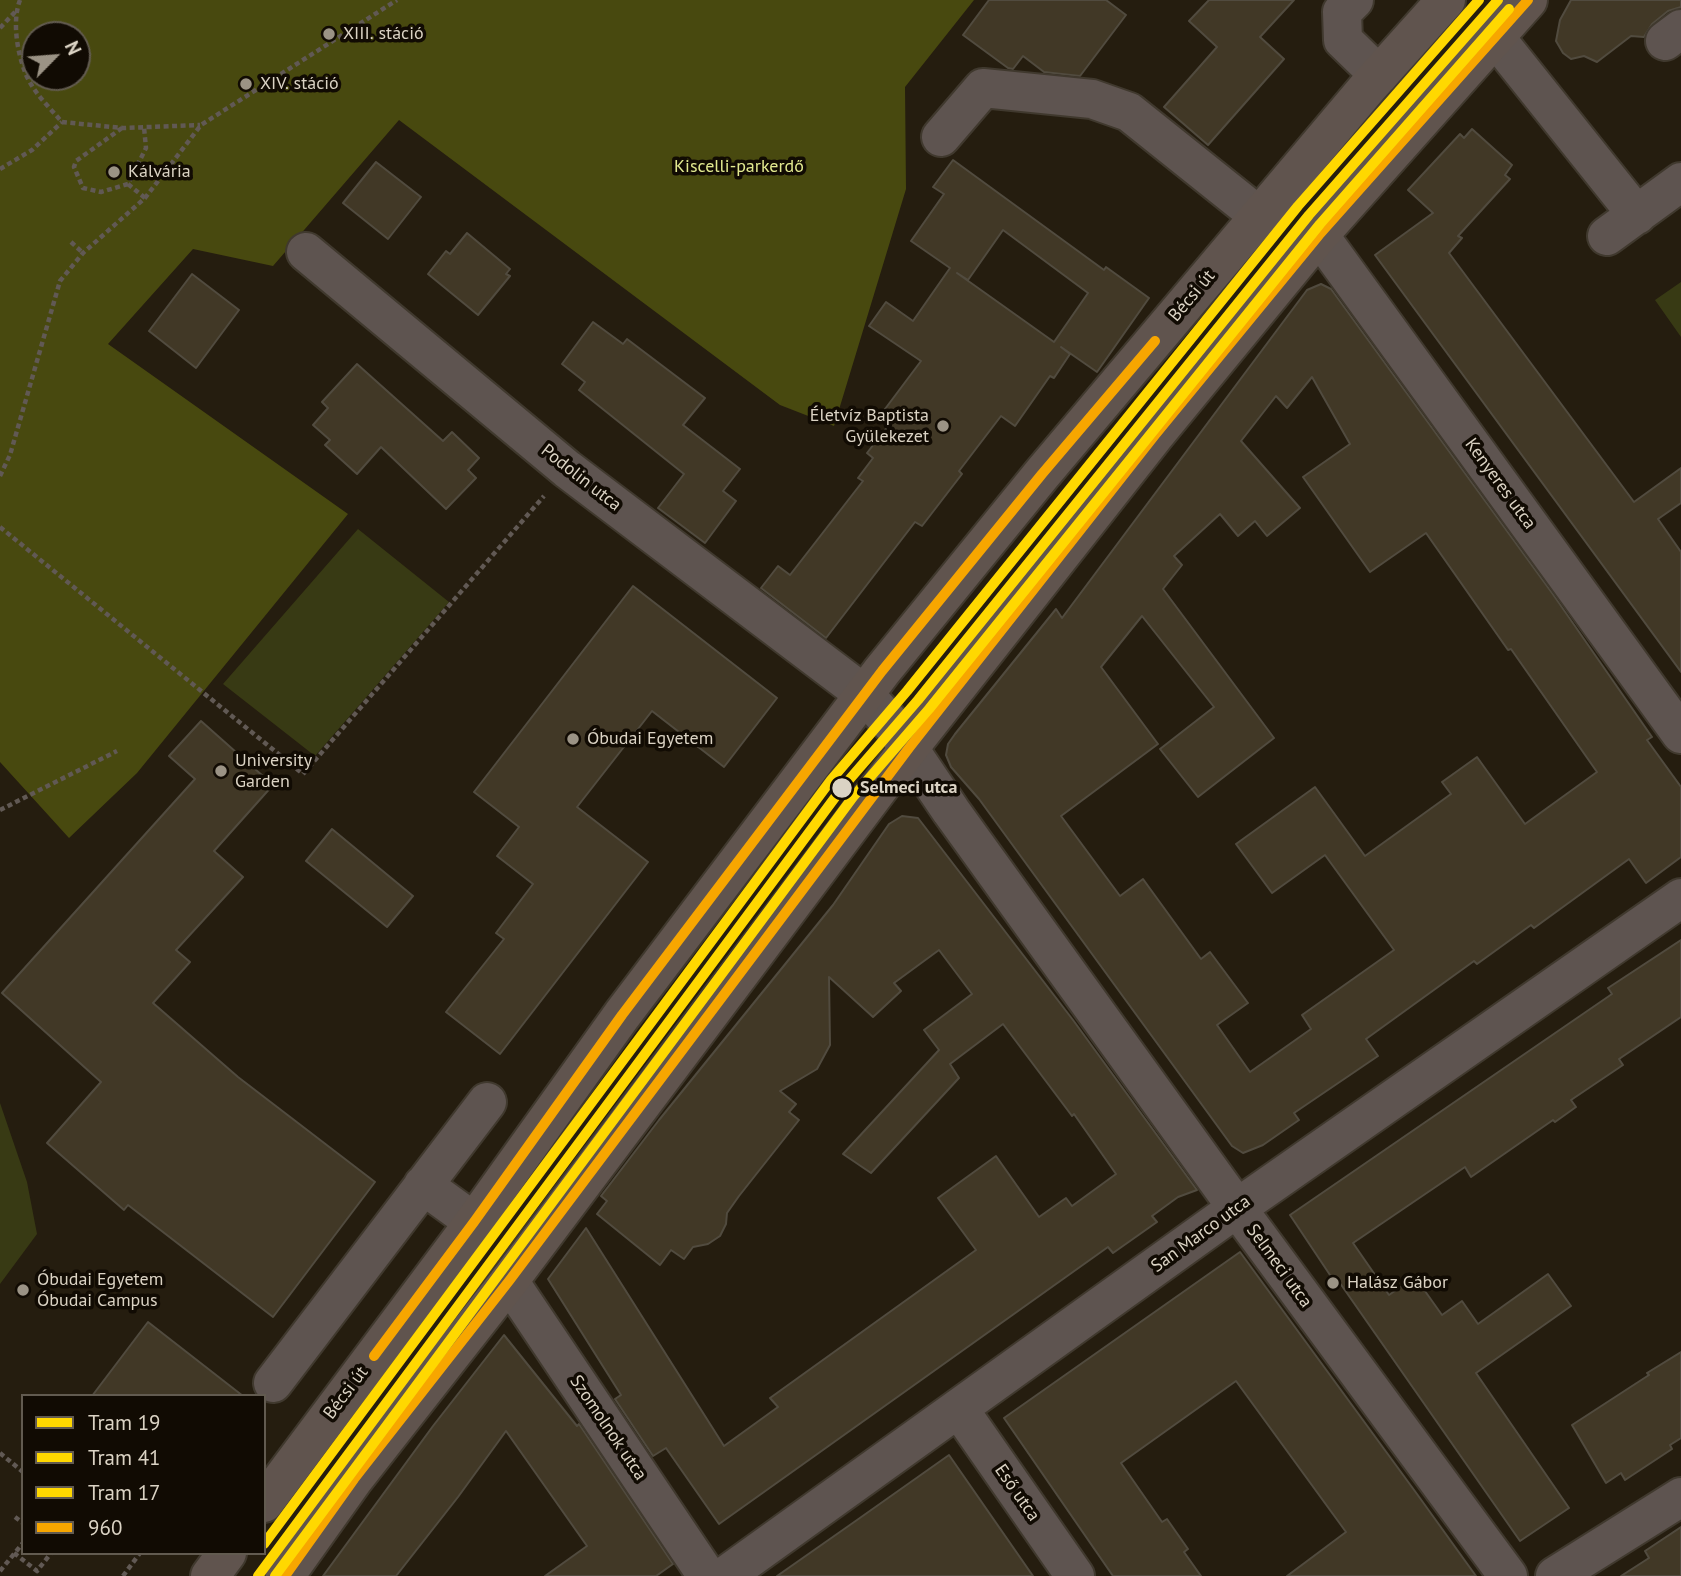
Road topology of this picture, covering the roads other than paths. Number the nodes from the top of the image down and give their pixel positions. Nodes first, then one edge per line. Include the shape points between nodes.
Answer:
1 (1354, 0) edge
2 (1446, 0) edge
3 (1528, 0) edge
4 (1495, 37) junction
5 (1379, 75) junction
6 (941, 137) dead end
7 (1681, 182) edge
8 (1259, 216) junction
9 (1319, 235) junction
10 (306, 252) dead end
11 (864, 694) junction
12 (1681, 734) edge
13 (909, 748) junction
14 (1681, 898) edge
15 (487, 1102) dead end
16 (423, 1185) junction
17 (1237, 1208) junction
18 (474, 1222) junction
19 (509, 1281) junction
20 (272, 1383) dead end
21 (959, 1409) junction
22 (1681, 1497) edge
23 (266, 1500) edge
24 (226, 1555) edge
25 (210, 1576) edge
26 (285, 1576) edge
27 (707, 1576) edge
28 (725, 1576) edge
29 (1075, 1576) edge
30 (1508, 1576) edge
31 (1555, 1576) edge

1 - 5 street via 1342,12 1343,40
2 - 5 main road, Bécsi út
3 - 4 main road
4 - 7 street via 1622,225
4 - 9 main road
5 - 8 main road, Bécsi út
6 - 8 street via 983,88 1092,99 1129,112
8 - 11 main road, Bécsi út
9 - 12 street, Kenyeres utca
9 - 13 main road
10 - 11 street, Podolin utca via 568,469
11 - 13 street, Podolin utca
11 - 18 main road, Bécsi út via 622,1014
13 - 17 street, Selmeci utca
13 - 19 main road
14 - 17 street, San Marco utca
15 - 16 street
16 - 18 street
16 - 20 street
17 - 21 street, San Marco utca
17 - 30 street, Selmeci utca
18 - 23 main road, Bécsi út
19 - 26 main road via 354,1479
19 - 27 street, Szomolnok utca
21 - 28 street, San Marco utca
21 - 29 street, Eső utca
22 - 31 street
24 - 25 main road

